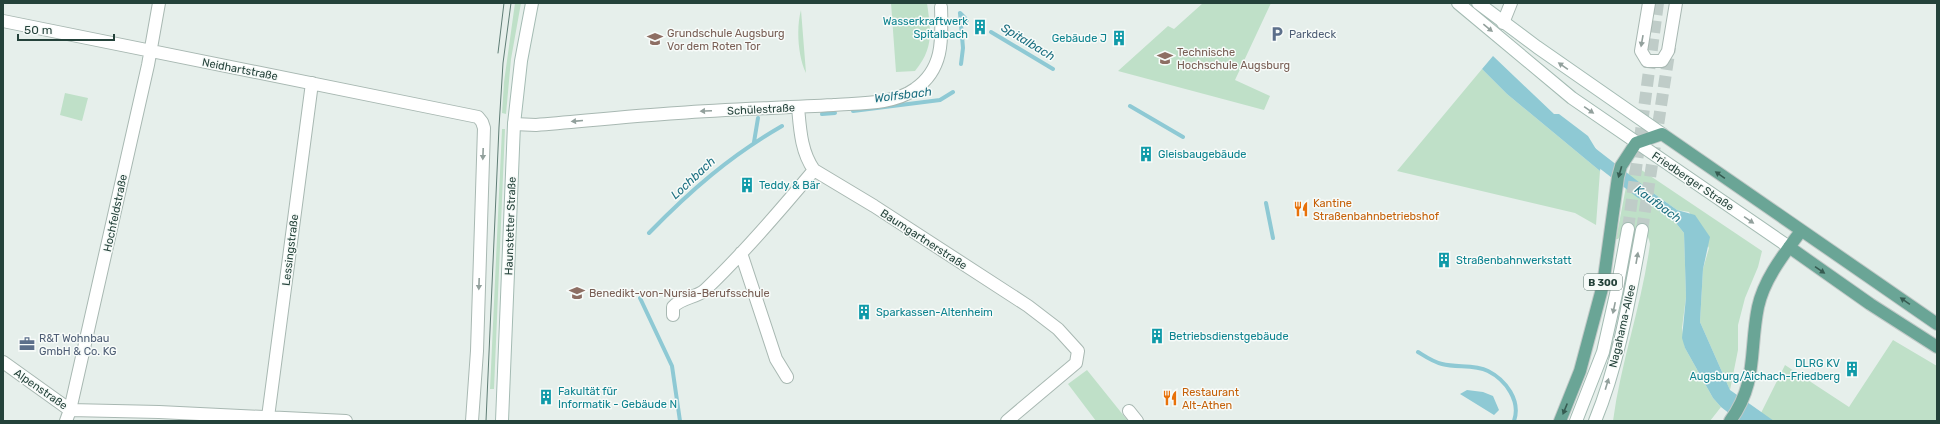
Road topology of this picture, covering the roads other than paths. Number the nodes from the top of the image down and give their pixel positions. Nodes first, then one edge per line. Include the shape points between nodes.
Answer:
1 (159, 3) edge
2 (532, 3) edge
3 (539, 3) edge
4 (1458, 3) edge
5 (1478, 3) edge
6 (1511, 3) edge
7 (1649, 3) edge
8 (1676, 3) edge
9 (941, 7) dead end
10 (3, 21) edge
11 (1503, 23) junction
12 (527, 32) junction
13 (151, 51) junction
14 (312, 83) junction
15 (798, 107) junction
16 (514, 124) junction
17 (1662, 134) junction
18 (1636, 143) junction
19 (814, 170) junction
20 (1628, 229) tunnel mouth
21 (1642, 230) tunnel mouth
22 (1801, 231) junction
23 (1789, 247) junction
24 (742, 253) junction
25 (673, 315) dead end
26 (1937, 324) edge
27 (1937, 347) edge
28 (3, 362) edge
29 (788, 377) dead end
30 (1129, 411) dead end
31 (68, 416) edge
32 (268, 417) junction
33 (322, 420) edge
34 (346, 421) edge
35 (472, 421) edge
36 (502, 421) edge
37 (1007, 421) edge
38 (1137, 421) edge
39 (1560, 421) edge
40 (1576, 421) edge
41 (1595, 421) edge
42 (1730, 421) edge

1 - 13 street, Hochfeldstraße
2 - 12 street, Haunstetter Straße
3 - 12 street, Haunstetter Straße
4 -> 18 street, Friedberger Straße via 1572,98
5 - 11 street, Friedberger Straße
6 - 11 street
7 -> 8 street via 1641,50 1647,61 1662,61 1668,50
9 - 15 street, Schülestraße via 942,43 939,58 916,89 894,98 874,102
10 - 13 street, Neidhartstraße
17 -> 11 street, Friedberger Straße
12 - 16 street, Haunstetter Straße
13 - 14 street, Neidhartstraße
13 - 31 street, Hochfeldstraße
14 - 32 street, Lessingstraße
14 -> 35 street, Neidhartstraße via 478,117 484,128 477,351
15 -> 16 street, Schülestraße via 678,113 536,125
15 - 19 street via 803,145 808,163
16 - 36 street, Haunstetter Straße
17 - 18 main road
22 -> 17 main road, Friedberger Straße
18 -> 23 street, Friedberger Straße
18 -> 39 main road, B 300 via 1622,166 1603,285 1580,371
19 - 24 street
19 - 37 street, Baumgartnerstraße via 1028,306 1058,329 1078,351 1076,363
20 -> 40 street, Nagahama-Allee via 1603,352
41 -> 21 street, Nagahama-Allee via 1626,319
22 - 23 main road
26 -> 22 main road, Friedberger Straße
23 -> 27 main road, Friedberger Straße
23 - 42 main road via 1769,278 1758,307 1747,391
24 - 25 street via 703,292 677,302 673,306
24 - 29 street via 776,359
28 - 31 street, Alpenstraße
30 - 38 street
31 - 32 street, Alpenstraße via 159,412
32 - 33 street, Alpenstraße
33 - 34 street, Alpenstraße

